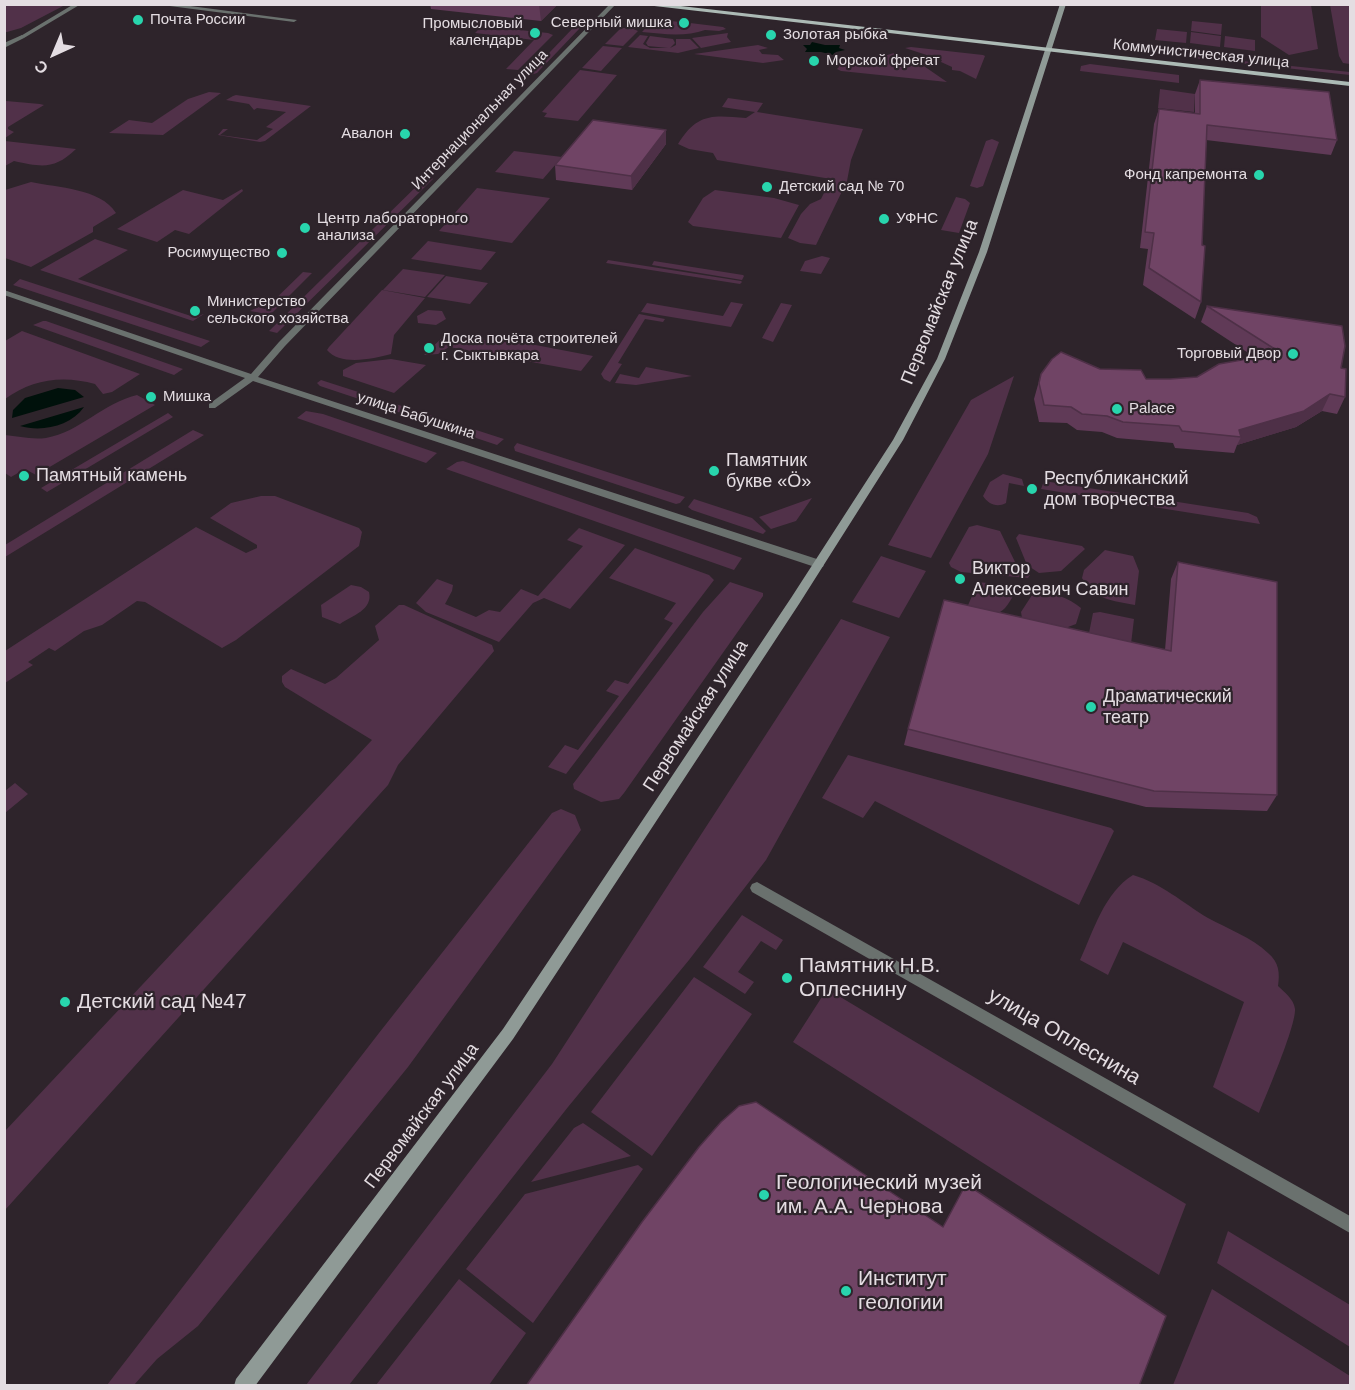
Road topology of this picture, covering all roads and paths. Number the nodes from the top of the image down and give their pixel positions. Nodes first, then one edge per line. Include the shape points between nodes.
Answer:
1 (79, 4) edge
2 (156, 4) edge
3 (220, 4) edge
4 (614, 4) edge
5 (640, 4) edge
6 (1063, 4) edge
7 (211, 11) junction
8 (294, 20) dead end
9 (4, 34) edge
10 (22, 37) junction
11 (4, 46) edge
12 (1049, 49) junction
13 (1350, 79) edge
14 (1350, 84) edge
15 (4, 292) edge
16 (253, 377) junction
17 (212, 406) dead end
18 (819, 564) junction
19 (757, 888) dead end
20 (1350, 1225) edge
21 (243, 1386) edge

1 - 10 street
2 - 7 street
3 - 7 street
4 - 16 street, Интернациональная улица
5 - 12 main road, Коммунистическая улица
6 - 12 main road, Первомайская улица
7 - 8 street
9 - 10 street
10 - 11 street
12 - 13 main road, Коммунистическая улица
12 - 14 main road, Коммунистическая улица
12 - 18 main road, Первомайская улица via 983,252 941,359 898,440
15 - 16 street, улица Бабушкина
16 - 17 street, Интернациональная улица
16 - 18 street, улица Бабушкина
18 - 21 main road, Первомайская улица via 508,1034
19 - 20 street, улица Оплеснина

